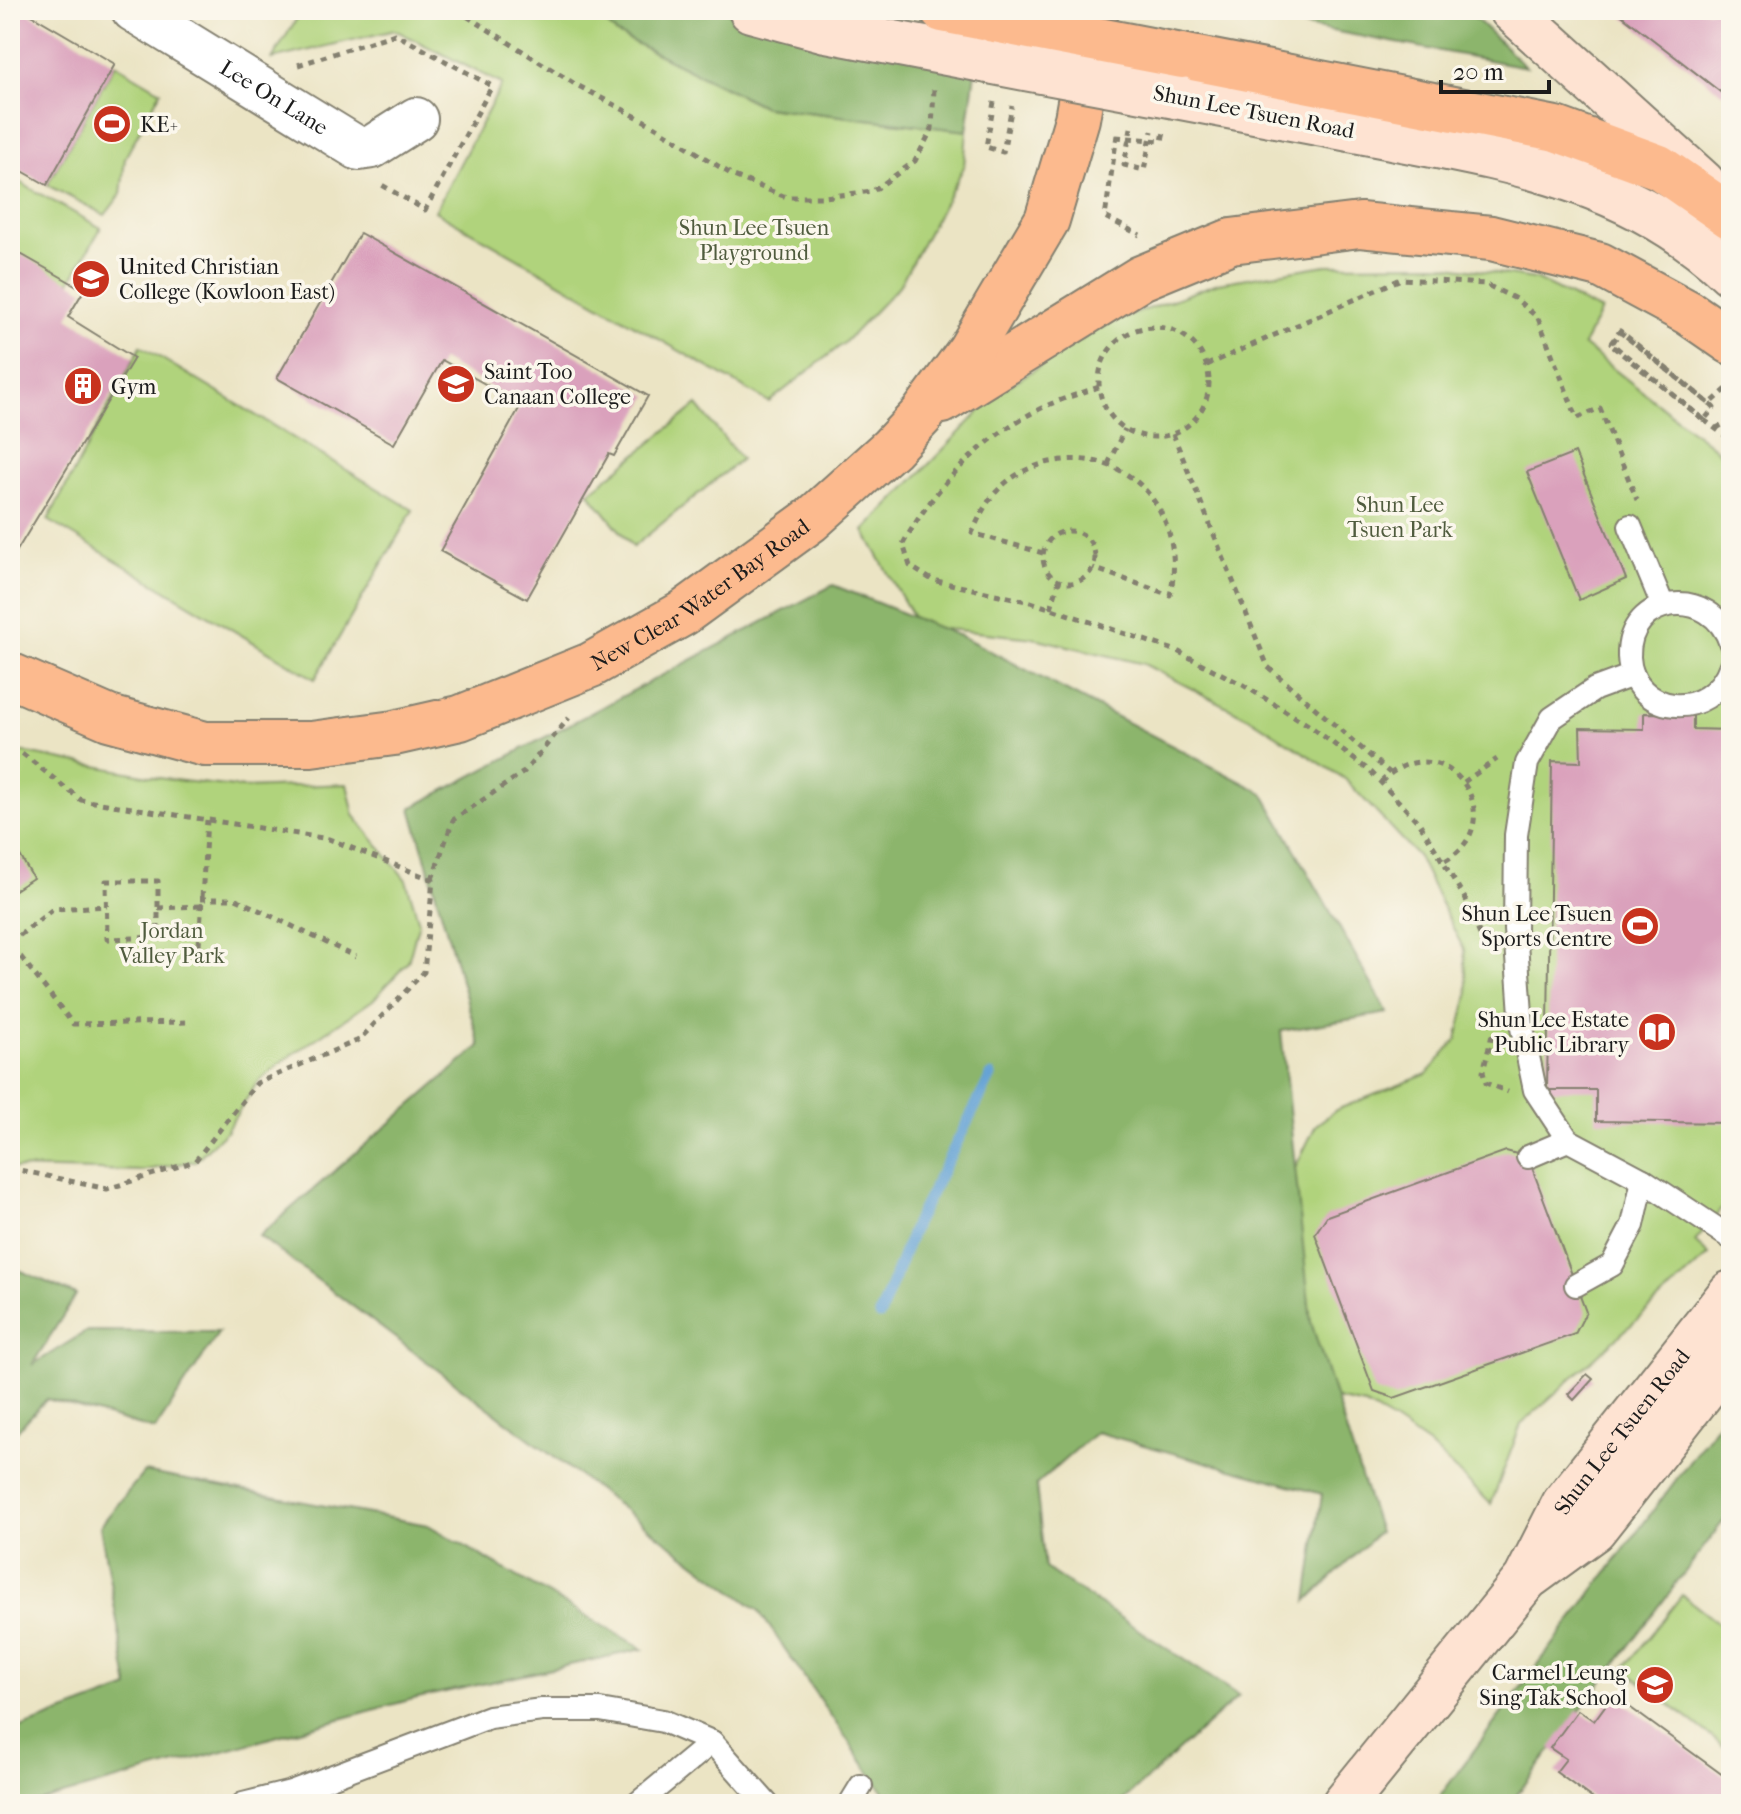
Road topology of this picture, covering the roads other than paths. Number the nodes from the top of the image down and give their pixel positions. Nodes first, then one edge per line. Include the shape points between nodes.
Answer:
1 (133, 10) edge
2 (751, 10) edge
3 (942, 10) edge
4 (1096, 10) edge
5 (1512, 10) edge
6 (992, 59) junction
7 (1171, 90) junction
8 (416, 119) dead end
9 (1731, 207) edge
10 (1731, 217) edge
11 (1731, 273) edge
12 (1731, 342) edge
13 (922, 415) junction
14 (1635, 517) road end
15 (1663, 606) junction
16 (1730, 634) edge
17 (1731, 665) edge
18 (10, 675) edge
19 (1633, 675) junction
20 (1568, 1140) junction
21 (1528, 1157) dead end
22 (1643, 1180) junction
23 (1731, 1238) edge
24 (1576, 1285) dead end
25 (1731, 1293) edge
26 (1731, 1355) edge
27 (1526, 1579) junction
28 (712, 1742) junction
29 (243, 1804) edge
30 (637, 1804) edge
31 (767, 1804) edge
32 (1344, 1804) edge

1 - 8 street, Lee On Lane via 359,149 372,147
2 - 6 main road via 826,30
3 - 6 main road
4 - 13 main road, New Clear Water Bay Road via 1077,119 1047,220 970,350
5 - 9 main road
6 - 7 main road, bridge
7 - 10 main road via 1556,129 1659,167
7 - 11 main road, Shun Lee Tsuen Road via 1551,171 1654,214
12 - 13 main road via 1600,265 1491,238 1360,225 1231,241 1141,278
13 - 18 main road, New Clear Water Bay Road via 811,520 682,614 591,665 460,718 311,744 205,744 109,718
14 - 15 lane
15 - 16 lane via 1678,603 1706,609
15 - 19 lane via 1637,626 1630,642
17 - 19 lane via 1717,691 1687,705 1655,699
19 - 20 lane via 1595,689 1552,718 1527,763 1516,835 1522,1028 1535,1090
20 - 21 lane
20 - 22 lane
22 - 23 lane
22 - 24 lane via 1633,1225 1612,1265
25 - 27 main road, Shun Lee Tsuen Road via 1564,1504
26 - 27 main road, Shun Lee Tsuen Road via 1594,1529
27 - 32 main road, Shun Lee Tsuen Road
28 - 29 lane via 663,1721 600,1710 489,1717 291,1792
28 - 30 lane
28 - 31 lane

